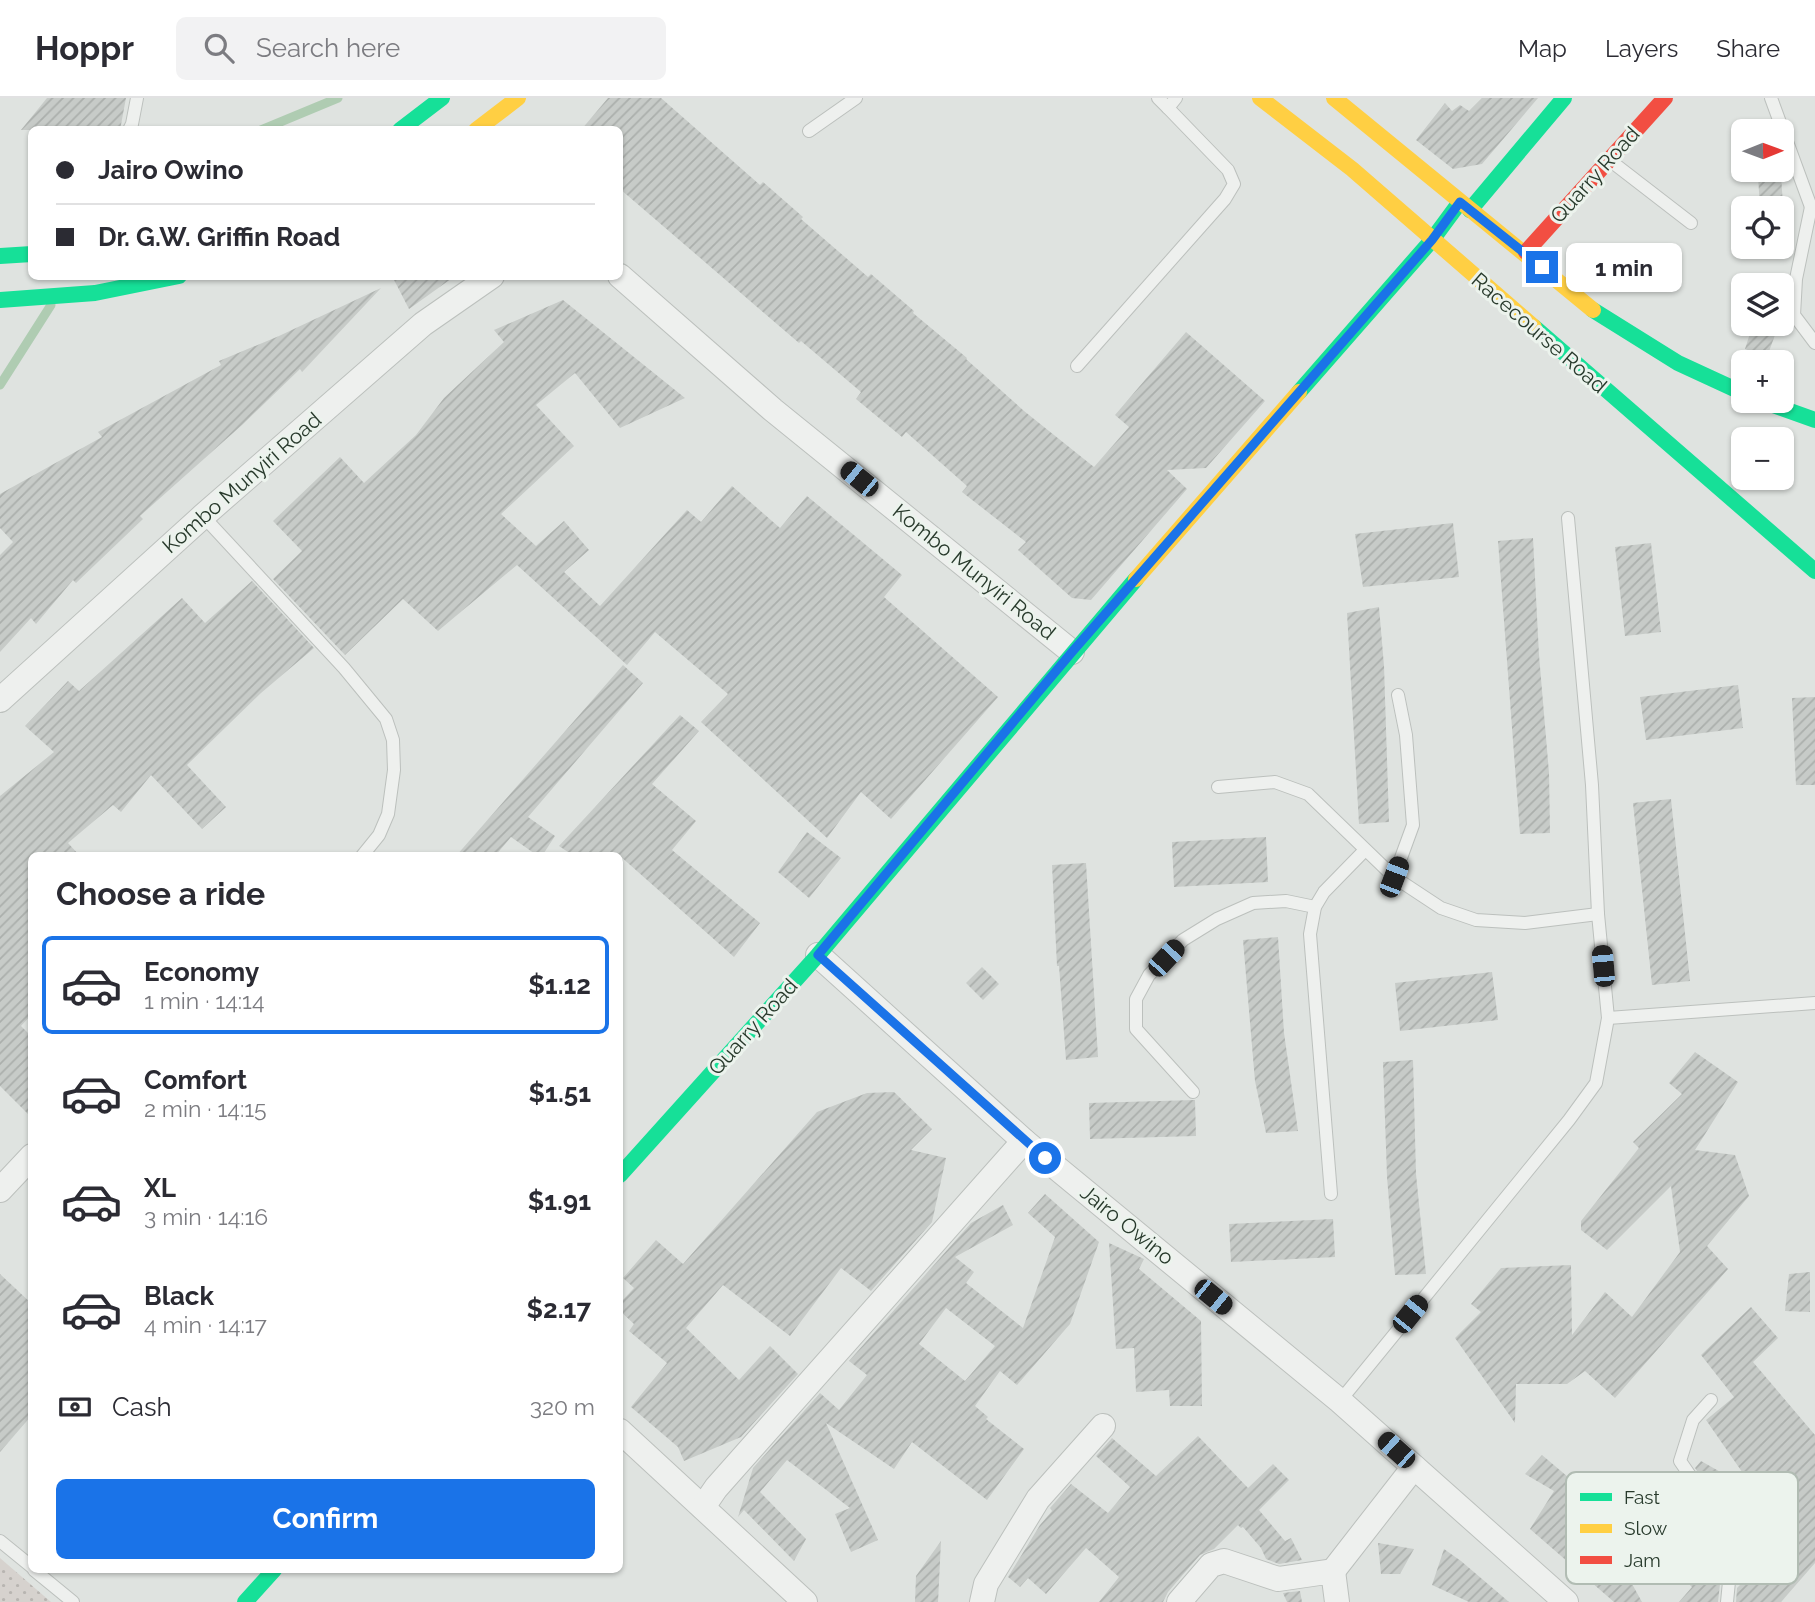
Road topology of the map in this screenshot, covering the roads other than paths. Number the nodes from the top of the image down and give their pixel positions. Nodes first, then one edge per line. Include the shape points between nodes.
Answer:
1 (139, 98) edge
2 (442, 98) edge
3 (518, 98) edge
4 (856, 98) edge
5 (1158, 98) edge
6 (1260, 98) edge
7 (1334, 98) edge
8 (1564, 98) edge
9 (1665, 98) edge
10 (1771, 98) edge
11 (1172, 103) edge
12 (131, 126) edge
13 (405, 126) edge
14 (481, 126) edge
15 (809, 131) dead end
16 (1608, 160) junction
17 (1465, 206) junction
18 (1813, 207) edge
19 (1691, 223) dead end
20 (1432, 240) junction
21 (1525, 252) junction
22 (28, 254) edge
23 (0, 256) edge
24 (623, 279) edge
25 (159, 280) edge
26 (486, 280) edge
27 (0, 300) edge
28 (1815, 343) edge
29 (1077, 366) dead end
30 (1731, 388) edge
31 (1794, 412) edge
32 (1815, 420) edge
33 (203, 516) junction
34 (1569, 518) dead end
35 (1815, 570) edge
36 (1072, 652) junction
37 (1398, 695) dead end
38 (0, 699) edge
39 (1218, 787) dead end
40 (1365, 850) junction
41 (365, 852) edge
42 (1394, 877) junction
43 (1315, 907) junction
44 (1598, 914) junction
45 (818, 955) junction
46 (1815, 1003) edge
47 (1608, 1018) junction
48 (1193, 1092) dead end
49 (1024, 1141) junction
50 (28, 1160) edge
51 (623, 1172) edge
52 (0, 1190) edge
53 (1331, 1194) dead end
54 (1711, 1400) dead end
55 (1340, 1401) junction
56 (1103, 1426) dead end
57 (623, 1434) edge
58 (1415, 1467) junction
59 (1687, 1472) edge
60 (703, 1507) junction
61 (0, 1541) edge
62 (28, 1565) edge
63 (1333, 1571) junction
64 (38, 1573) edge
65 (271, 1573) edge
66 (1729, 1584) edge
67 (73, 1602) edge
68 (245, 1602) edge
69 (805, 1602) edge
70 (982, 1602) edge
71 (1179, 1602) edge
72 (1337, 1602) edge
73 (1566, 1602) edge
74 (1727, 1602) edge

1 - 12 lane
2 - 13 main road
3 - 14 main road
4 - 15 lane
5 - 11 lane
6 - 20 main road, Racecourse Road via 1352,169
7 - 17 main road
8 - 17 main road
9 - 16 main road, Quarry Road
10 - 18 lane
11 - 29 lane via 1228,170 1234,184
16 - 19 lane
16 - 21 main road, Quarry Road
17 - 20 main road, Quarry Road
17 - 21 main road
18 - 28 lane via 1796,279 1794,315
20 - 35 main road, Racecourse Road
20 - 36 main road, Quarry Road
21 - 30 main road via 1625,333
22 - 23 main road
24 - 36 street, Kombo Munyiri Road via 773,410
25 - 27 main road via 95,293
26 - 33 street, Kombo Munyiri Road via 423,324
31 - 32 main road
33 - 38 street, Kombo Munyiri Road
33 - 41 lane via 386,719 393,740 394,770 388,814
34 - 44 lane
36 - 45 main road, Quarry Road
37 - 42 lane via 1413,825
39 - 40 lane via 1275,782 1308,794
40 - 42 lane
40 - 43 lane
42 - 44 lane via 1441,908 1476,920 1525,923
43 - 48 lane via 1286,901 1253,903 1183,940 1149,975 1136,999 1136,1029
43 - 53 lane via 1310,934
44 - 47 lane
45 - 49 street, Jairo Owino
45 - 51 main road, Quarry Road
46 - 47 lane
47 - 55 lane via 1596,1083
49 - 55 street, Jairo Owino
49 - 60 street
50 - 52 street
54 - 59 lane via 1693,1420 1680,1461
55 - 58 street, Jairo Owino
56 - 70 street via 1038,1500 986,1584
57 - 60 street
58 - 63 street
58 - 73 street, Jairo Owino
60 - 69 street
61 - 62 lane
63 - 71 street via 1278,1579 1224,1561 1211,1565
63 - 72 street
64 - 67 lane
65 - 68 main road
66 - 74 lane

